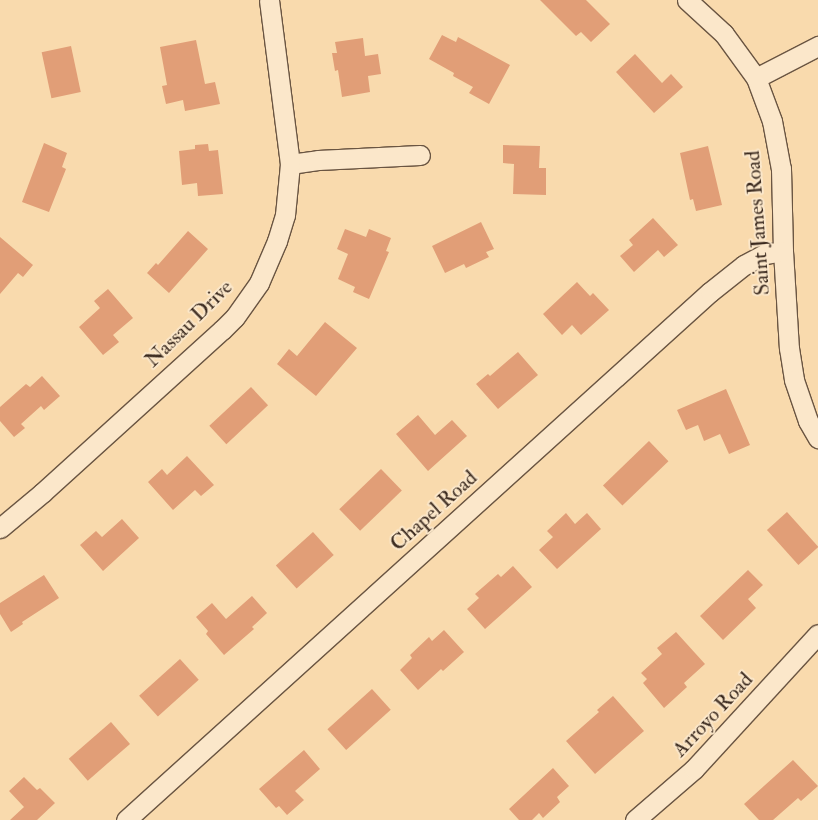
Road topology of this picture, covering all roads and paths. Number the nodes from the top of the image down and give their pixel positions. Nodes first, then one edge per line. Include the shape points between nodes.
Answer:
1 (269, 0) edge
2 (687, 0) edge
3 (818, 46) edge
4 (756, 78) junction
5 (420, 155) dead end
6 (290, 164) junction
7 (783, 251) junction
8 (818, 438) edge
9 (0, 528) edge
10 (818, 634) edge
11 (126, 820) edge
12 (635, 820) edge

1 - 6 street, Nassau Drive
2 - 4 street, Saint James Road via 724,34
3 - 4 street
4 - 7 street, Saint James Road via 772,121 781,169
5 - 6 street
6 - 9 street, Nassau Drive via 285,215 277,241 259,283 234,317
7 - 8 street, Saint James Road via 794,380 808,421
7 - 11 street, Chapel Road via 765,254 744,265 710,292
10 - 12 street, Arroyo Road via 694,770

